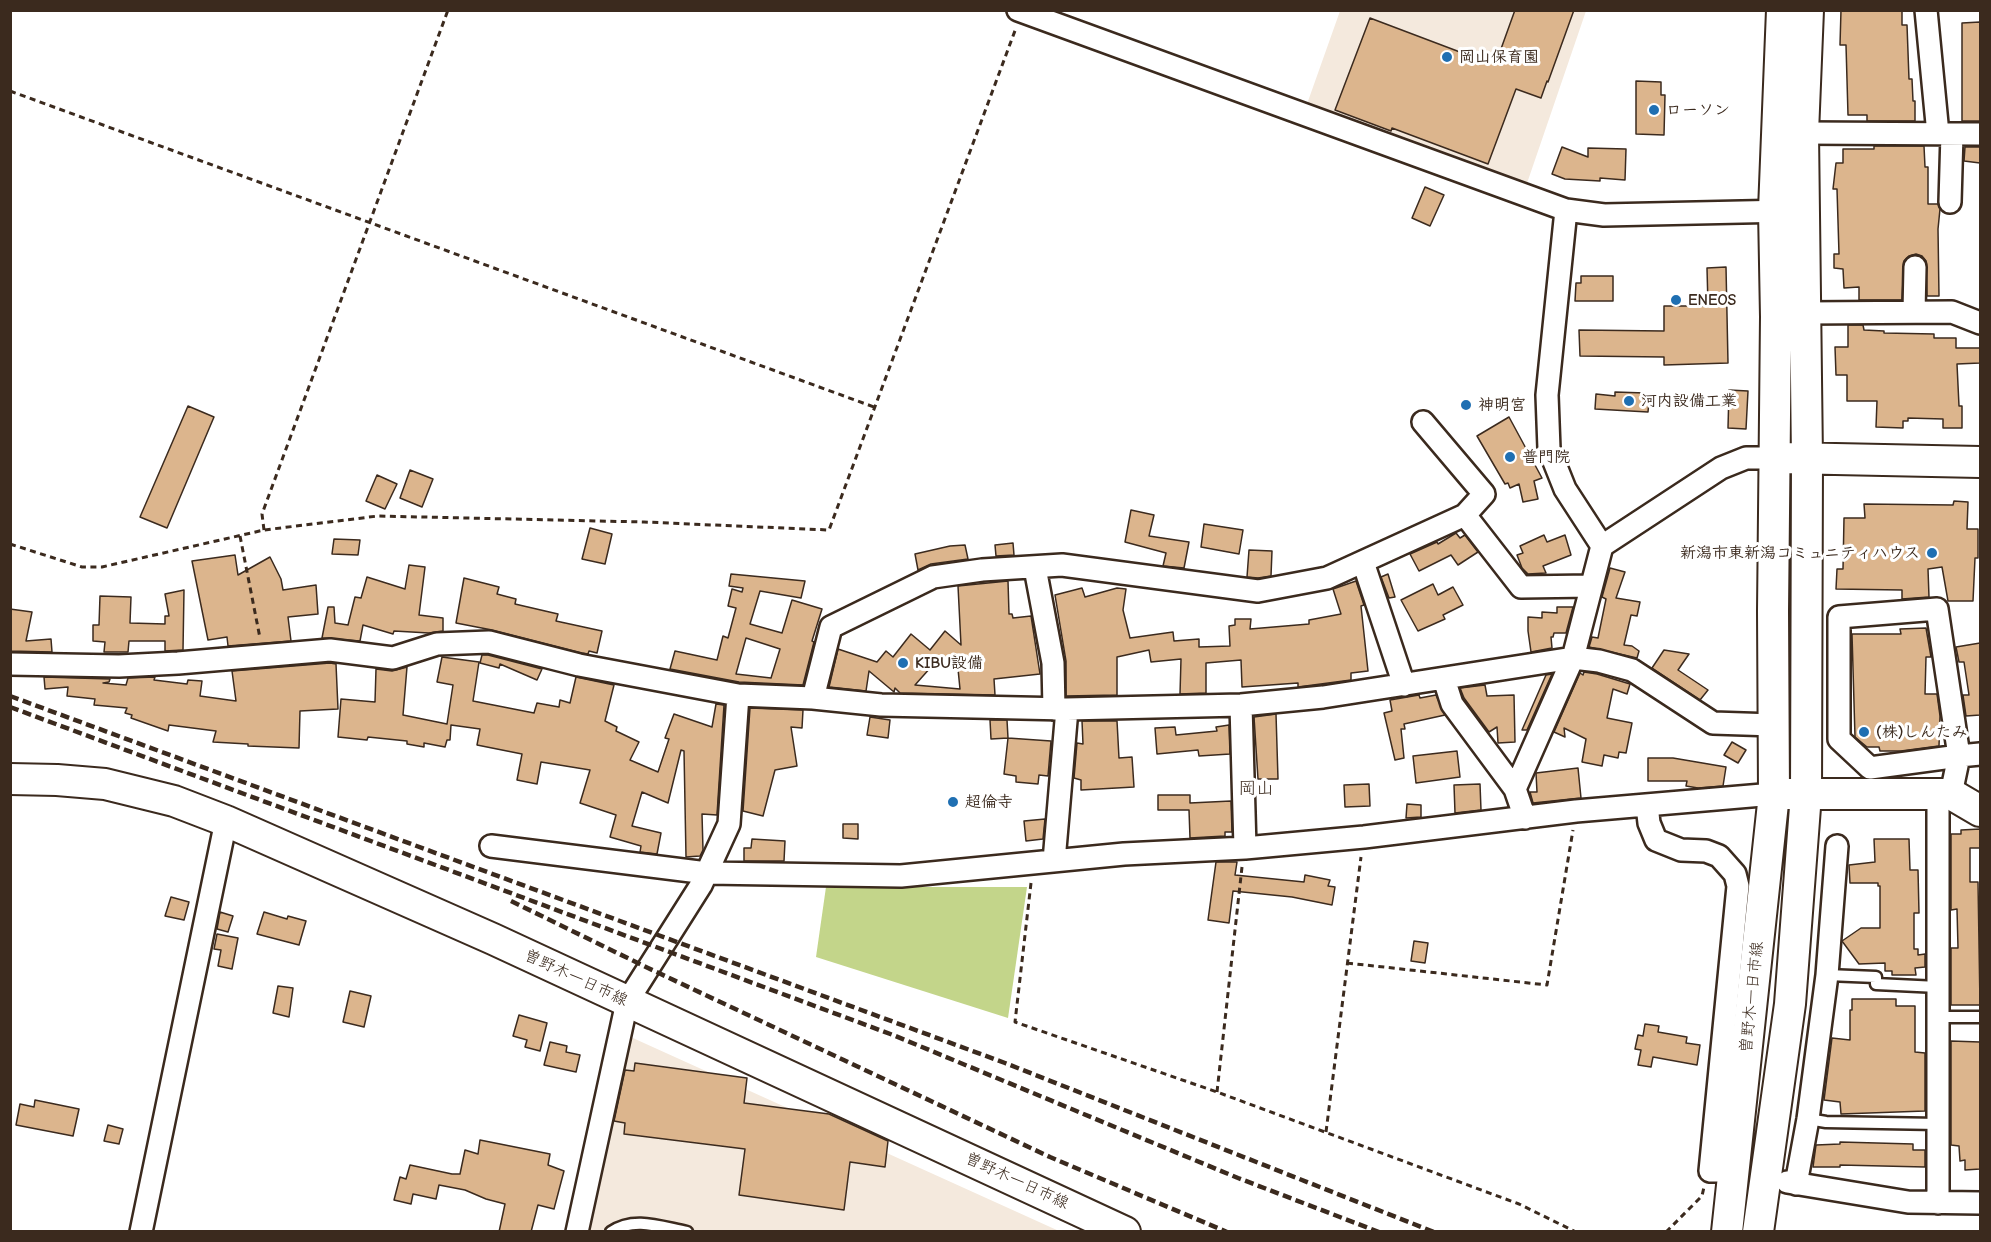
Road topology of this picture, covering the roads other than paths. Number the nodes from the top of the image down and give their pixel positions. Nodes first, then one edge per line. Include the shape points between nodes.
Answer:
1 (1782, 10) edge
2 (1808, 10) edge
3 (1926, 10) edge
4 (1020, 11) edge
5 (1803, 133) junction
6 (1945, 134) junction
7 (1980, 134) edge
8 (1950, 202) dead end
9 (1566, 210) junction
10 (1789, 211) junction
11 (1915, 267) dead end
12 (1914, 312) junction
13 (1804, 314) junction
14 (1980, 323) edge
15 (1423, 422) dead end
16 (1775, 458) junction
17 (1807, 459) junction
18 (1980, 462) edge
19 (1465, 515) junction
20 (1602, 546) junction
21 (1363, 562) junction
22 (1035, 568) junction
23 (1591, 586) junction
24 (1573, 658) junction
25 (10, 664) edge
26 (1444, 679) junction
27 (1404, 685) junction
28 (738, 695) junction
29 (813, 698) junction
30 (1241, 705) junction
31 (1061, 709) junction
32 (1774, 725) junction
33 (1970, 755) edge
34 (10, 779) edge
35 (1515, 789) junction
36 (1944, 793) junction
37 (1774, 794) junction
38 (1806, 794) junction
39 (1647, 805) junction
40 (1980, 811) edge
41 (1525, 818) junction
42 (226, 821) junction
43 (490, 846) dead end
44 (1837, 846) dead end
45 (1245, 849) junction
46 (1044, 862) junction
47 (707, 873) junction
48 (1827, 975) junction
49 (1938, 987) junction
50 (627, 1002) junction
51 (1938, 1017) junction
52 (1980, 1017) edge
53 (1808, 1119) junction
54 (1938, 1124) junction
55 (1714, 1171) road end
56 (1938, 1203) junction
57 (1980, 1203) edge
58 (141, 1232) edge
59 (578, 1232) edge
60 (611, 1232) edge
61 (687, 1232) edge
62 (1125, 1232) edge
63 (1726, 1232) edge
64 (1758, 1232) edge

1 - 10 main road
2 - 5 main road
3 - 6 street
4 - 9 street
5 - 6 street
5 - 10 main road
6 - 7 street
6 - 8 street
9 - 10 street via 1604,215
9 - 20 street via 1547,395 1549,449 1564,489
10 - 13 main road
10 - 16 main road, 曽野木一日市線
11 - 12 street
12 - 13 street
12 - 14 street via 1952,312
13 - 17 main road
15 - 19 street via 1484,494
16 - 17 main road
16 - 20 street via 1746,458 1721,468
16 - 32 main road, 曽野木一日市線
17 - 18 main road
17 - 38 main road
19 - 21 street
19 - 23 street via 1521,587
20 - 23 street
21 - 22 street via 1327,578 1258,591 1062,565
21 - 27 street
22 - 29 street via 933,577 831,627
22 - 31 street
23 - 24 street
24 - 26 street
24 - 32 street via 1632,670 1713,723
24 - 35 street
25 - 28 street via 119,666 330,650 393,658 437,644 489,642 579,665
26 - 27 street
26 - 35 street via 1452,704
27 - 30 street
28 - 29 street
28 - 47 street via 729,824
29 - 31 street via 881,705
30 - 31 street
30 - 45 street
31 - 46 street
32 - 37 main road, 曽野木一日市線
33 - 33 street via 1937,609 1839,617 1839,739 1870,768
33 - 36 street
34 - 42 main road, 曽野木一日市線 via 105,784 174,801
35 - 41 street
36 - 38 main road
36 - 40 main road
36 - 49 street
37 - 38 main road
37 - 39 street
37 - 63 main road, 曽野木一日市線
38 - 64 main road via 1790,1004
39 - 41 street
39 - 55 street via 1656,840 1681,850 1719,856 1735,874 1738,886
41 - 45 street
42 - 50 main road, 曽野木一日市線
42 - 58 street
43 - 47 street
44 - 48 street
45 - 46 street
46 - 47 street via 902,876
47 - 50 street
48 - 49 lane via 1876,977 1876,984
48 - 53 street
49 - 51 street
50 - 59 street
50 - 62 main road, 曽野木一日市線
51 - 52 lane
51 - 54 street
53 - 54 lane
53 - 56 street via 1792,1183 1908,1202
54 - 56 street
56 - 57 street
60 - 61 lane via 638,1222

